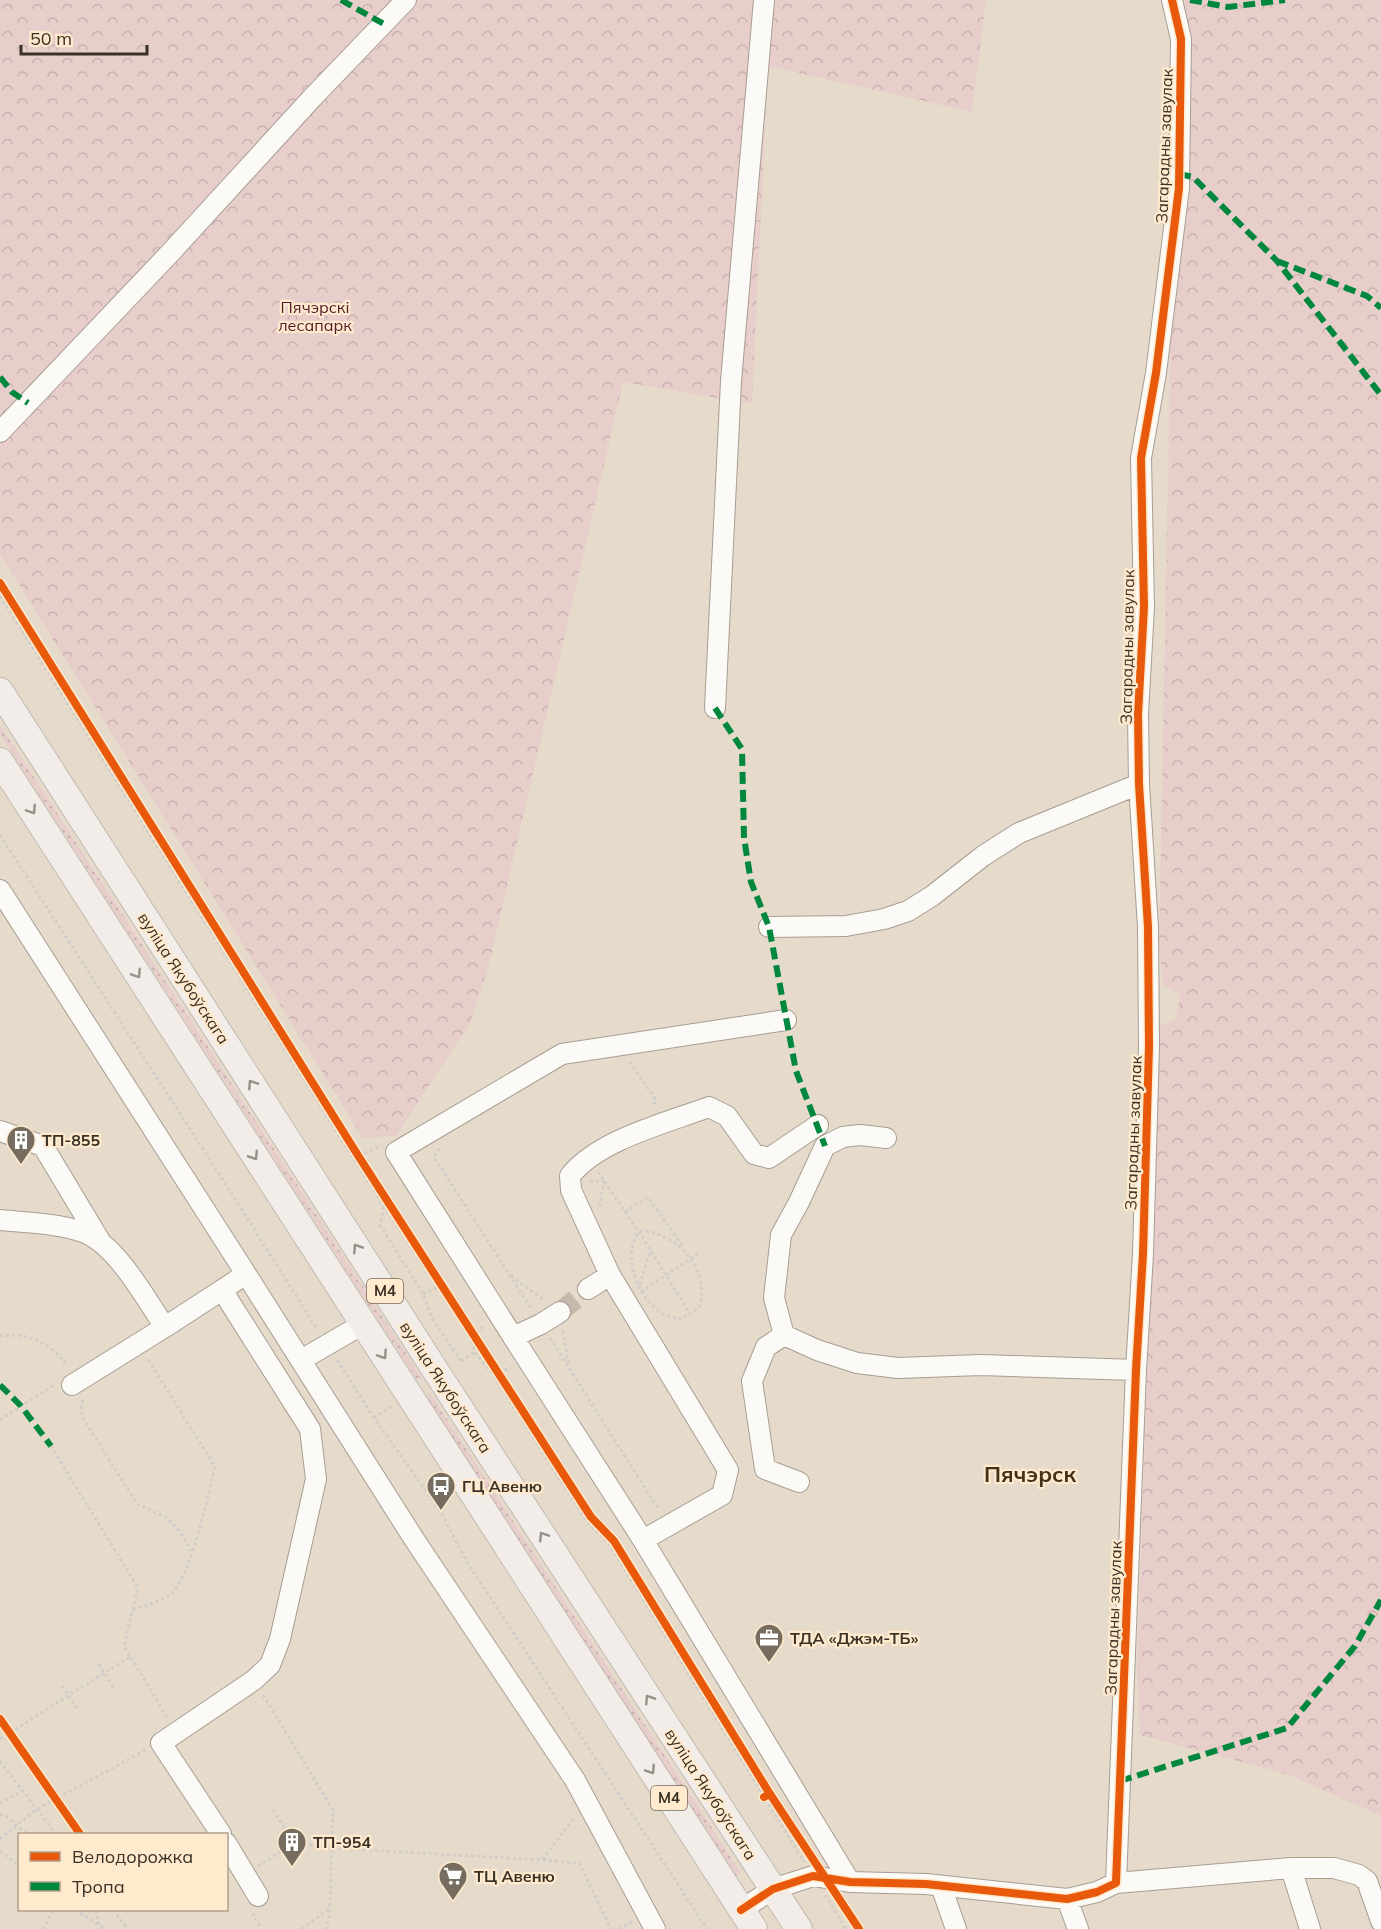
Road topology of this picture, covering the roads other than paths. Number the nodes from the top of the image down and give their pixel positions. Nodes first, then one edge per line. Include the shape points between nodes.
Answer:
1 (406, 0) edge
2 (764, 0) edge
3 (1172, 0) edge
4 (0, 432) edge
5 (0, 691) edge
6 (715, 708) dead end
7 (0, 761) edge
8 (1139, 784) junction
9 (0, 891) edge
10 (769, 927) dead end
11 (786, 1020) dead end
12 (818, 1125) dead end
13 (0, 1131) edge
14 (886, 1138) dead end
15 (0, 1220) edge
16 (102, 1244) junction
17 (246, 1274) junction
18 (610, 1275) junction
19 (588, 1289) tunnel mouth
20 (222, 1290) junction
21 (560, 1312) tunnel mouth
22 (363, 1324) junction
23 (165, 1327) junction
24 (784, 1335) junction
25 (513, 1337) junction
26 (302, 1360) junction
27 (1136, 1370) junction
28 (76, 1386) road end
29 (799, 1482) dead end
30 (643, 1540) junction
31 (220, 1833) edge
32 (228, 1846) edge
33 (1291, 1868) junction
34 (850, 1882) junction
35 (1116, 1883) junction
36 (941, 1886) junction
37 (773, 1888) junction
38 (258, 1896) dead end
39 (1067, 1899) junction
40 (747, 1919) edge
41 (1381, 1921) edge
42 (655, 1929) edge
43 (799, 1929) edge
44 (956, 1929) edge
45 (1078, 1929) edge
46 (1310, 1929) edge

1 - 4 street
2 - 6 street via 731,381
3 - 8 street, Загарадны завулак via 1181,39 1179,188 1156,373 1141,458 1144,607
37 -> 5 main road, вуліца Якубоўскага / М4
7 -> 22 main road, М4
8 - 10 street via 1019,833 908,911 884,920 846,926
8 - 27 street, Загарадны завулак via 1148,927 1149,1046
9 - 17 street
11 - 25 street via 562,1054 396,1152
12 - 18 street via 769,1158 754,1154 727,1116 709,1107 623,1138 580,1163 570,1176 571,1190
13 - 16 street via 43,1146
14 - 24 street via 843,1137 825,1146 781,1235 774,1298
15 - 16 street via 62,1226 86,1233
16 - 23 street via 122,1264
17 - 20 street
17 - 26 street
18 - 19 street
18 - 30 street via 636,1293 728,1470 722,1495
20 - 23 street
20 - 31 street via 310,1429 316,1479 280,1639 270,1665 169,1738
21 - 25 street
22 - 26 street
22 -> 40 main road, М4
23 - 28 street
24 - 27 street via 857,1363 898,1368 981,1365
24 - 29 street via 766,1347 752,1381 765,1469
25 - 30 street
26 - 42 street via 414,1539 575,1780
27 - 35 street, Загарадны завулак
30 - 34 street
32 - 38 street
33 - 35 street
33 - 41 street via 1334,1868 1359,1875 1367,1881
33 - 46 street
34 - 36 street
34 - 37 street via 813,1876
35 - 39 street
36 - 39 street
36 - 44 street
37 - 40 street
37 - 43 main road, вуліца Якубоўскага / М4
39 - 45 street

